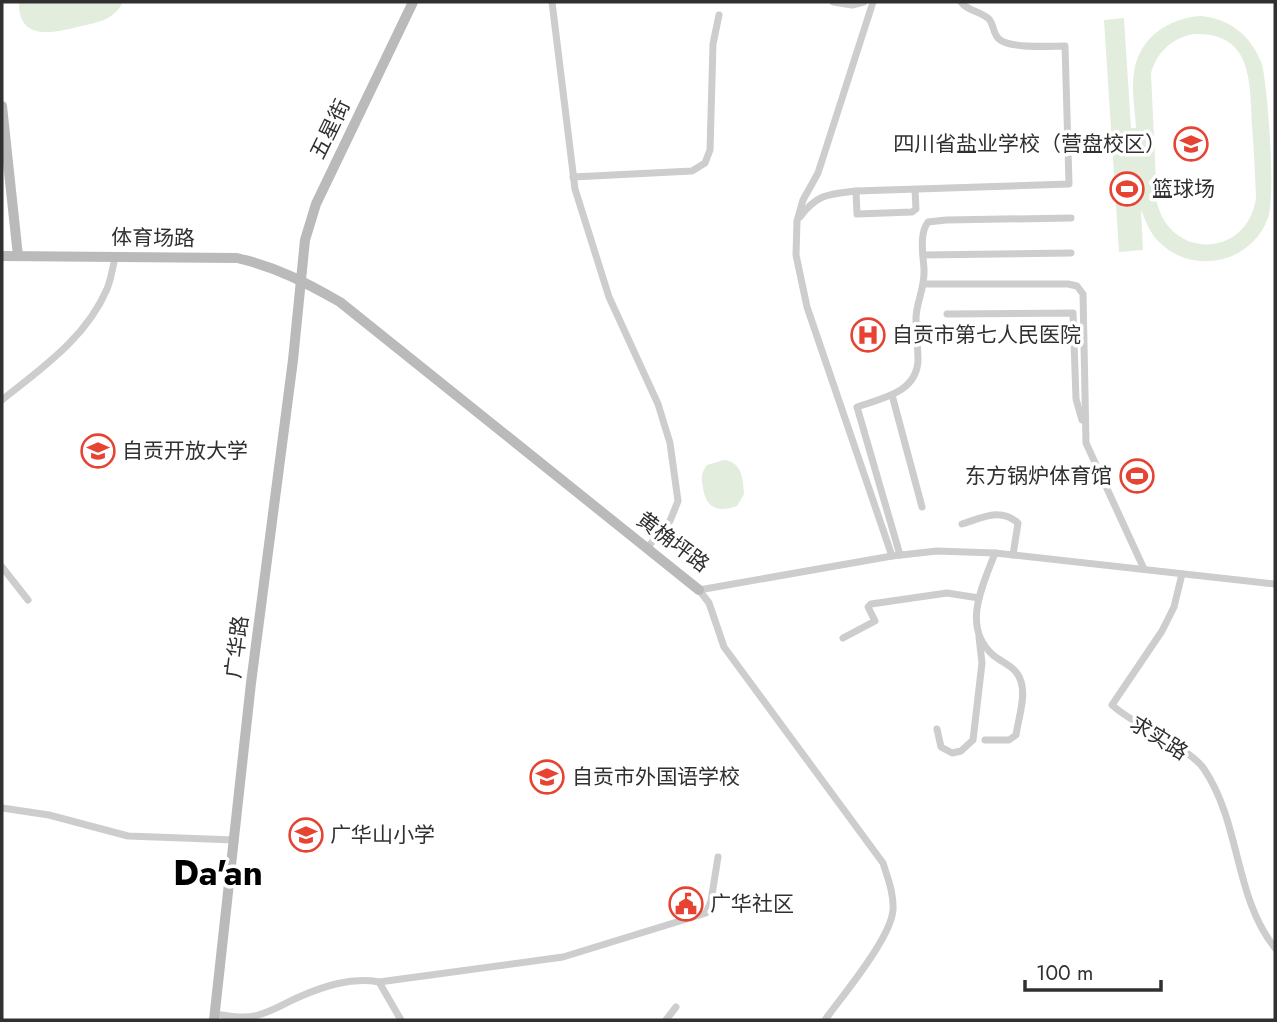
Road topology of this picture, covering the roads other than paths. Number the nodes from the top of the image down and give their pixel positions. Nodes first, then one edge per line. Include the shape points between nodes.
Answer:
1 (413, 2) edge
2 (552, 2) edge
3 (833, 2) edge
4 (864, 2) edge
5 (873, 2) edge
6 (961, 2) edge
7 (719, 15) dead end
8 (2, 106) edge
9 (573, 177) junction
10 (915, 190) junction
11 (856, 191) junction
12 (1071, 218) dead end
13 (797, 221) junction
14 (1071, 253) dead end
15 (923, 255) junction
16 (2, 256) edge
17 (18, 256) junction
18 (116, 257) junction
19 (300, 279) junction
20 (924, 284) junction
21 (947, 314) dead end
22 (892, 395) junction
23 (2, 400) edge
24 (1085, 429) junction
25 (922, 507) dead end
26 (962, 524) dead end
27 (648, 548) junction
28 (995, 553) junction
29 (896, 555) junction
30 (1013, 555) junction
31 (2, 567) edge
32 (1144, 569) junction
33 (1182, 574) junction
34 (1275, 584) edge
35 (699, 590) junction
36 (979, 598) junction
37 (28, 600) dead end
38 (979, 636) junction
39 (843, 638) dead end
40 (937, 729) dead end
41 (985, 740) dead end
42 (2, 808) edge
43 (235, 840) junction
44 (718, 857) dead end
45 (1275, 948) edge
46 (379, 982) junction
47 (676, 1007) dead end
48 (214, 1017) edge
49 (401, 1020) edge
50 (666, 1020) edge
51 (825, 1020) edge

1 - 19 main road, 五星街 via 316,204
2 - 9 street
3 - 4 street
5 - 13 street via 818,173 804,196
6 - 10 street via 992,22 1001,41 1065,46 1069,184
7 - 9 street via 713,44 710,150 705,163 692,171
8 - 17 main road
9 - 27 street via 608,297 658,404 670,443 678,501 670,521
10 - 11 street
10 - 11 street via 916,209 912,212 857,214
11 - 13 street via 826,195 810,204
12 - 15 street via 928,222 923,229
13 - 29 street via 796,255 807,307
14 - 15 street
15 - 20 street
16 - 17 main road, 体育场路
17 - 18 main road, 体育场路
18 - 19 main road, 体育场路 via 237,258
18 - 23 street via 108,287 79,332
19 - 27 main road, 黄桷坪路 via 340,302
19 - 43 main road, 广华路
20 - 22 street via 916,317 918,364 907,386
20 - 24 street via 1077,286 1083,294
21 - 24 street via 1073,313 1076,399
22 - 25 street
22 - 29 street via 857,407
24 - 32 street via 1086,443
26 - 30 street via 994,514 1009,515 1018,523
27 - 35 main road, 黄桷坪路
28 - 29 street, 黄桷坪路
28 - 30 street, 黄桷坪路
28 - 36 street
29 - 35 street, 黄桷坪路
30 - 32 street, 黄桷坪路
31 - 37 street
32 - 33 street, 黄桷坪路
33 - 34 street, 黄桷坪路
33 - 45 street, 求实路 via 1162,631 1112,705 1203,766 1223,805 1253,912
35 - 51 street via 709,603 724,647 883,863 892,891 887,933
36 - 38 street
36 - 39 street via 947,593 871,604 868,607 875,621
38 - 40 street via 982,663 973,740 952,753 942,747
38 - 41 street via 993,655 1017,672 1023,687 1016,735 1009,740
42 - 43 street via 128,836
43 - 48 main road, 广华路
44 - 46 street via 706,913 563,957
46 - 48 street via 340,983 258,1015
46 - 49 street
47 - 50 street

